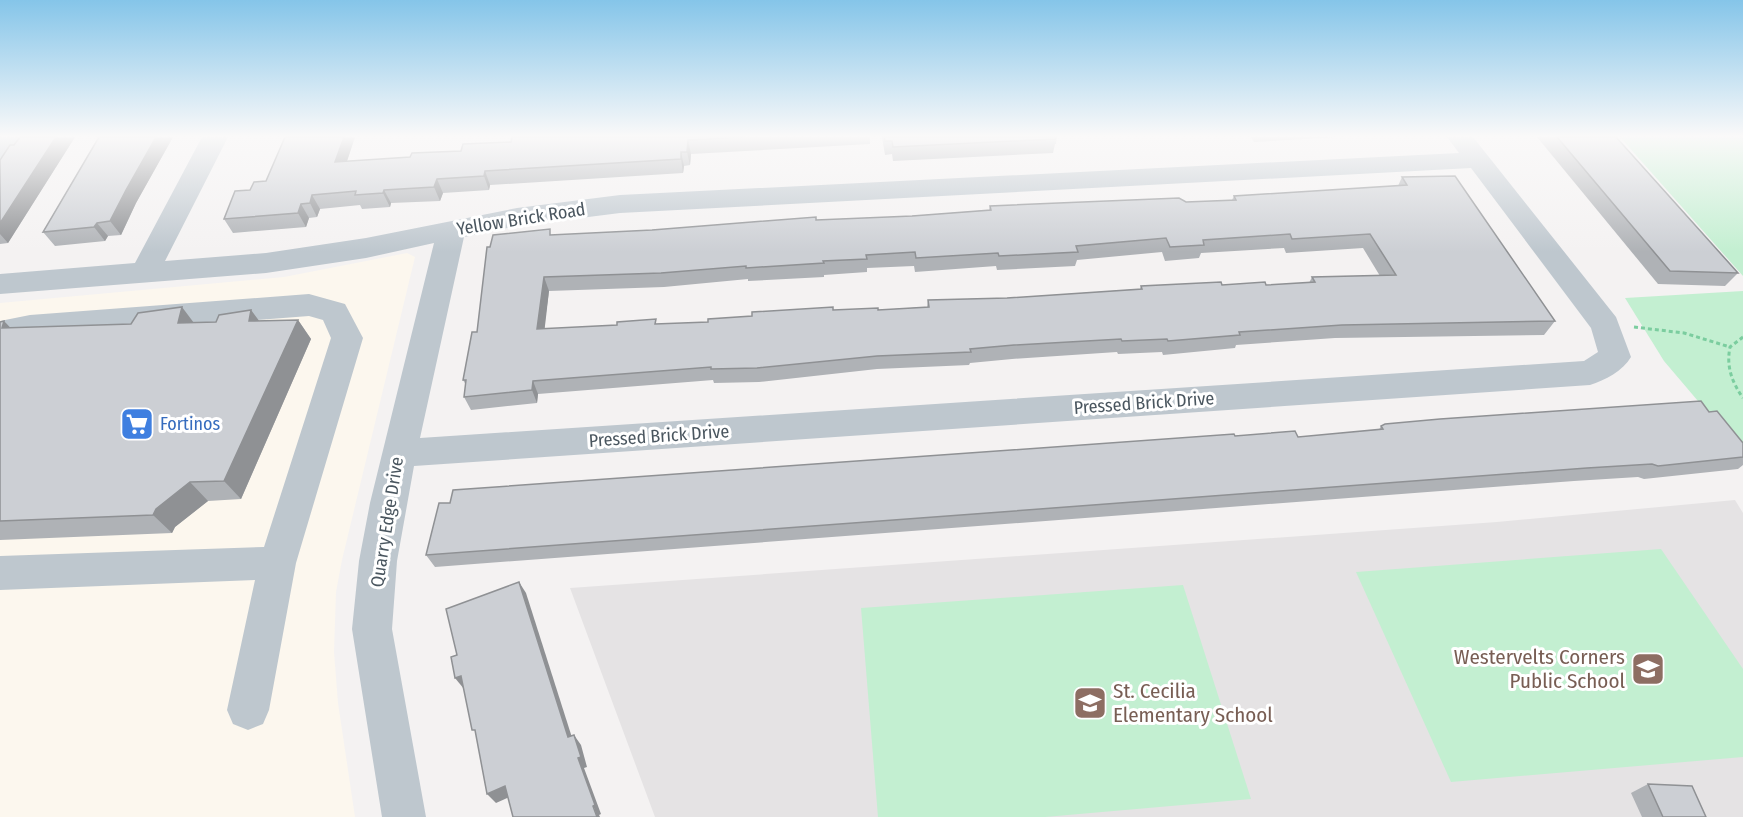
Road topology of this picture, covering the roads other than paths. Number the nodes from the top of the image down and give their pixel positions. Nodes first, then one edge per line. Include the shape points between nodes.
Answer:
1 (195, 175) edge
2 (1066, 175) edge
3 (1489, 175) edge
4 (451, 231) junction
5 (145, 272) junction
6 (0, 284) edge
7 (0, 332) edge
8 (399, 453) junction
9 (277, 563) junction
10 (0, 573) edge
11 (248, 710) dead end
12 (404, 817) edge

1 - 5 street
2 - 4 street, Yellow Brick Road via 620,204 517,217
3 - 8 street, Pressed Brick Drive via 1605,325 1615,357 1590,373
4 - 5 street, Yellow Brick Road via 266,263
4 - 8 street, Quarry Edge Drive
5 - 6 street, Yellow Brick Road
7 - 9 street via 30,326 309,305 334,312 347,338
8 - 12 street, Quarry Edge Drive via 378,561 372,628
9 - 10 street
9 - 11 street

